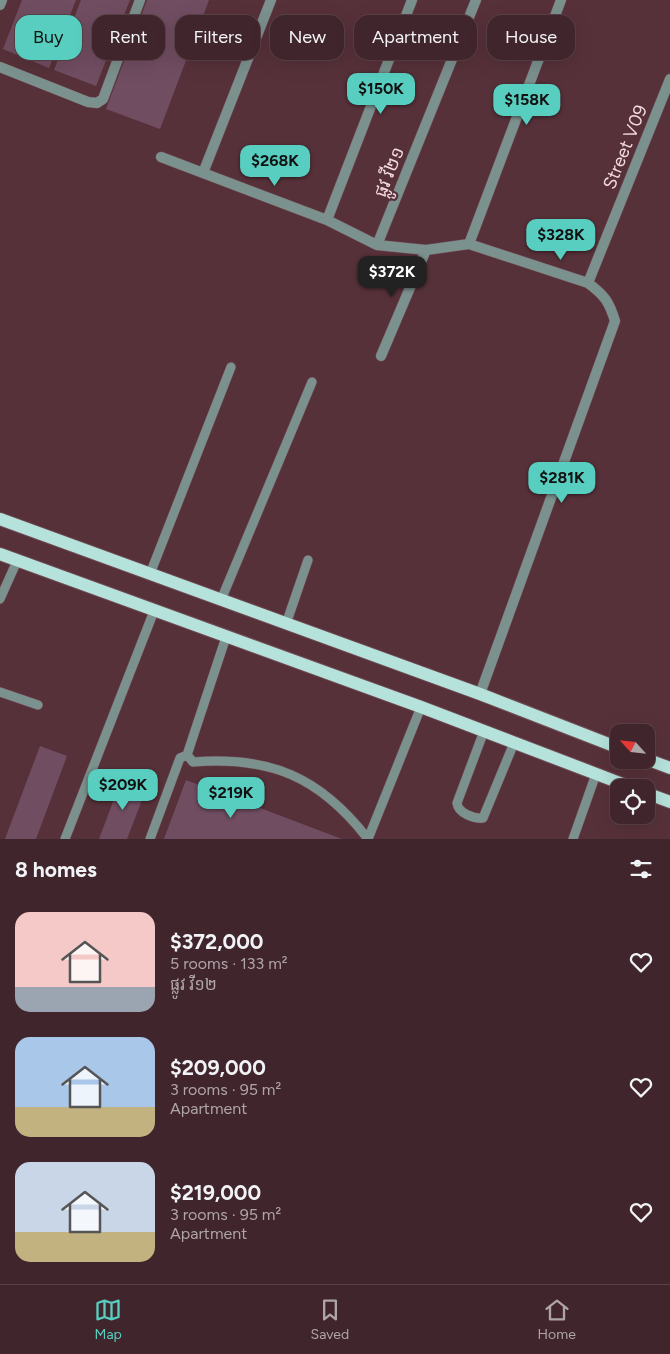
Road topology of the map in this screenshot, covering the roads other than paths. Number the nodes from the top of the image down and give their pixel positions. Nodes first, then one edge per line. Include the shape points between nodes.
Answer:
1 (2, 0) edge
2 (140, 0) edge
3 (271, 0) edge
4 (412, 0) edge
5 (476, 0) edge
6 (561, 0) edge
7 (0, 5) edge
8 (0, 67) edge
9 (670, 79) edge
10 (161, 157) dead end
11 (203, 173) junction
12 (326, 220) junction
13 (469, 244) junction
14 (377, 245) junction
15 (426, 250) junction
16 (588, 283) junction
17 (381, 356) dead end
18 (231, 367) dead end
19 (312, 382) dead end
20 (0, 519) edge
21 (0, 554) edge
22 (308, 560) dead end
23 (17, 561) junction
24 (150, 574) junction
25 (0, 599) edge
26 (221, 600) junction
27 (154, 611) junction
28 (286, 624) junction
29 (226, 637) junction
30 (0, 692) edge
31 (480, 694) junction
32 (38, 706) dead end
33 (421, 707) junction
34 (484, 731) junction
35 (514, 742) junction
36 (610, 745) edge
37 (187, 754) junction
38 (655, 762) edge
39 (670, 768) edge
40 (596, 774) junction
41 (610, 779) edge
42 (655, 796) edge
43 (670, 802) edge
44 (65, 839) edge
45 (150, 839) edge
46 (368, 839) edge
47 (573, 839) edge

1 - 7 street
2 - 8 street via 103,99 97,103
3 - 11 street
4 - 12 street
5 - 14 street, ផ្លូវ វី២១
6 - 13 street
9 - 16 street, Street V09
10 - 11 street
11 - 12 street
12 - 14 street
13 - 15 street
13 - 16 street
14 - 15 street
15 - 17 street
16 - 31 street via 602,293 615,321
18 - 24 lane
19 - 26 lane
20 - 24 main road
21 - 23 main road
22 - 28 lane
23 - 25 lane
23 - 27 main road
24 - 26 main road
26 - 28 main road
27 - 29 main road
27 - 44 lane
28 - 31 main road
29 - 33 main road
29 - 37 lane
30 - 32 lane
31 - 36 main road
33 - 34 main road
33 - 46 lane
34 - 35 main road
34 - 35 lane via 457,803 460,811 480,819
35 - 40 main road
37 - 45 lane via 180,758
37 - 46 lane via 193,762 251,762 279,769 305,781 350,816
38 - 39 main road
40 - 41 main road
40 - 47 lane
42 - 43 main road

